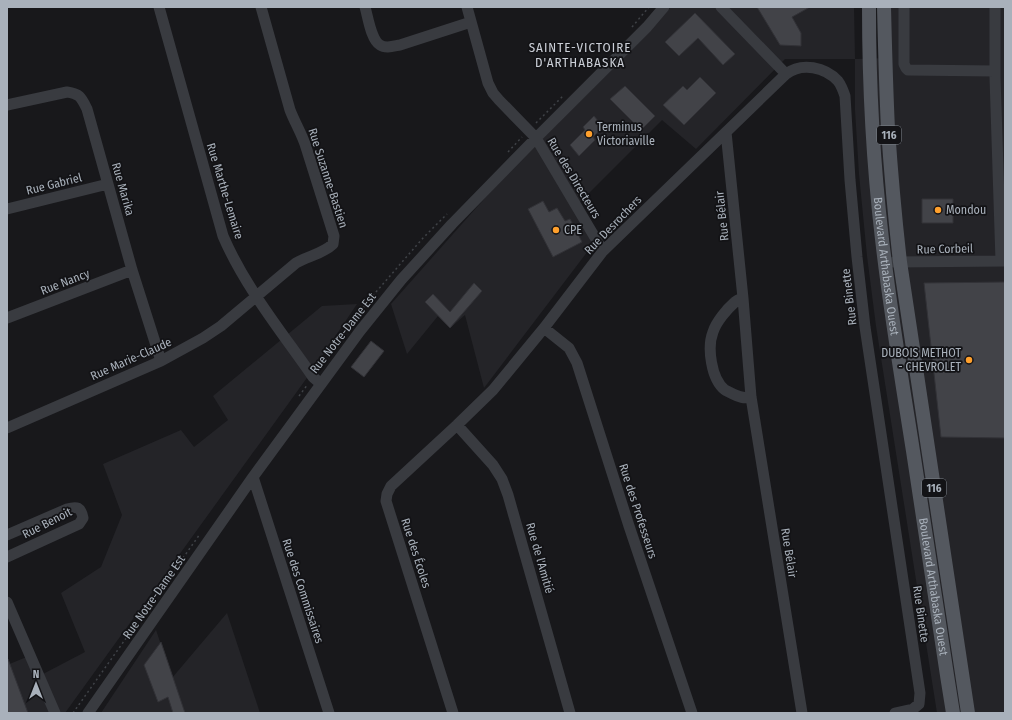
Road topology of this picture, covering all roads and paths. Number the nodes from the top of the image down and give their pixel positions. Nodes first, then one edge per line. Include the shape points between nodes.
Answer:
1 (158, 7) edge
2 (261, 7) edge
3 (364, 7) edge
4 (467, 7) edge
5 (664, 7) edge
6 (722, 7) edge
7 (869, 7) edge
8 (884, 7) edge
9 (904, 7) edge
10 (995, 7) edge
11 (471, 22) junction
12 (995, 71) junction
13 (786, 74) junction
14 (7, 105) edge
15 (726, 132) junction
16 (536, 138) junction
17 (108, 184) junction
18 (7, 209) edge
19 (602, 251) junction
20 (1003, 261) edge
21 (900, 262) junction
22 (885, 263) junction
23 (132, 270) junction
24 (256, 297) junction
25 (743, 298) junction
26 (7, 318) edge
27 (544, 328) junction
28 (161, 361) junction
29 (321, 384) junction
30 (751, 397) junction
31 (457, 425) junction
32 (7, 428) edge
33 (253, 477) junction
34 (7, 535) edge
35 (7, 557) edge
36 (7, 602) edge
37 (55, 713) edge
38 (88, 713) edge
39 (329, 713) edge
40 (453, 713) edge
41 (570, 713) edge
42 (692, 713) edge
43 (802, 713) edge
44 (895, 713) edge
45 (953, 713) edge
46 (968, 713) edge

1 - 24 street, Rue Marthe-Lemaire via 224,236
2 - 24 street, Rue Suzanne-Bastien via 290,110 306,147 334,236 333,244 328,249 296,263
3 - 11 street via 374,38 380,46 400,45
4 - 11 street, Rue des Directeurs
5 - 16 street, Rue Notre-Dame Est
6 - 13 street
7 - 22 main road, Boulevard Arthabaska Ouest / 116 via 873,132
8 - 21 main road, Boulevard Arthabaska Ouest / 116 via 888,130
9 - 12 street via 904,64 908,70
10 - 12 street
11 - 16 street, Rue des Directeurs via 493,93
12 - 20 street
13 - 15 street, Rue Desrochers
13 - 44 street, Rue Binette via 799,67 812,67 827,72 838,82 845,96 850,180 865,327 920,693 918,704 913,709
14 - 17 street, Rue Marika via 67,92 76,94 87,109
15 - 19 street, Rue Desrochers
15 - 25 street, Rue Bélair
16 - 19 street, Rue des Directeurs
16 - 29 street, Rue Notre-Dame Est via 401,280
17 - 18 street, Rue Gabriel
17 - 23 street, Rue Marika
19 - 27 street, Rue Desrochers
20 - 21 street, Rue Corbeil
21 - 22 street, Rue Corbeil
21 - 46 main road, Boulevard Arthabaska Ouest / 116
22 - 45 main road, Boulevard Arthabaska Ouest / 116
23 - 26 street, Rue Nancy
23 - 28 street, Rue Marika
24 - 28 street, Rue Marie-Claude via 221,326
24 - 29 street, Rue Marthe-Lemaire via 313,377
25 - 30 street, Rue Bélair
25 - 30 street via 736,301 721,317 713,332 710,344 711,357 714,371 725,390 737,396
27 - 31 street, Rue Desrochers via 493,390
27 - 42 street, Rue des Professeurs via 569,348 577,363
28 - 32 street, Rue Marie-Claude
29 - 33 street, Rue Notre-Dame Est
30 - 43 street, Rue Bélair
31 - 40 street, Rue des Écoles via 391,486 386,501
31 - 41 street, Rue de l'Amitié via 493,465 502,479
33 - 38 street, Rue Notre-Dame Est
33 - 39 street, Rue des Commissaires
34 - 35 street, Rue Benoit via 73,507 82,512 83,518 78,524
36 - 37 street

